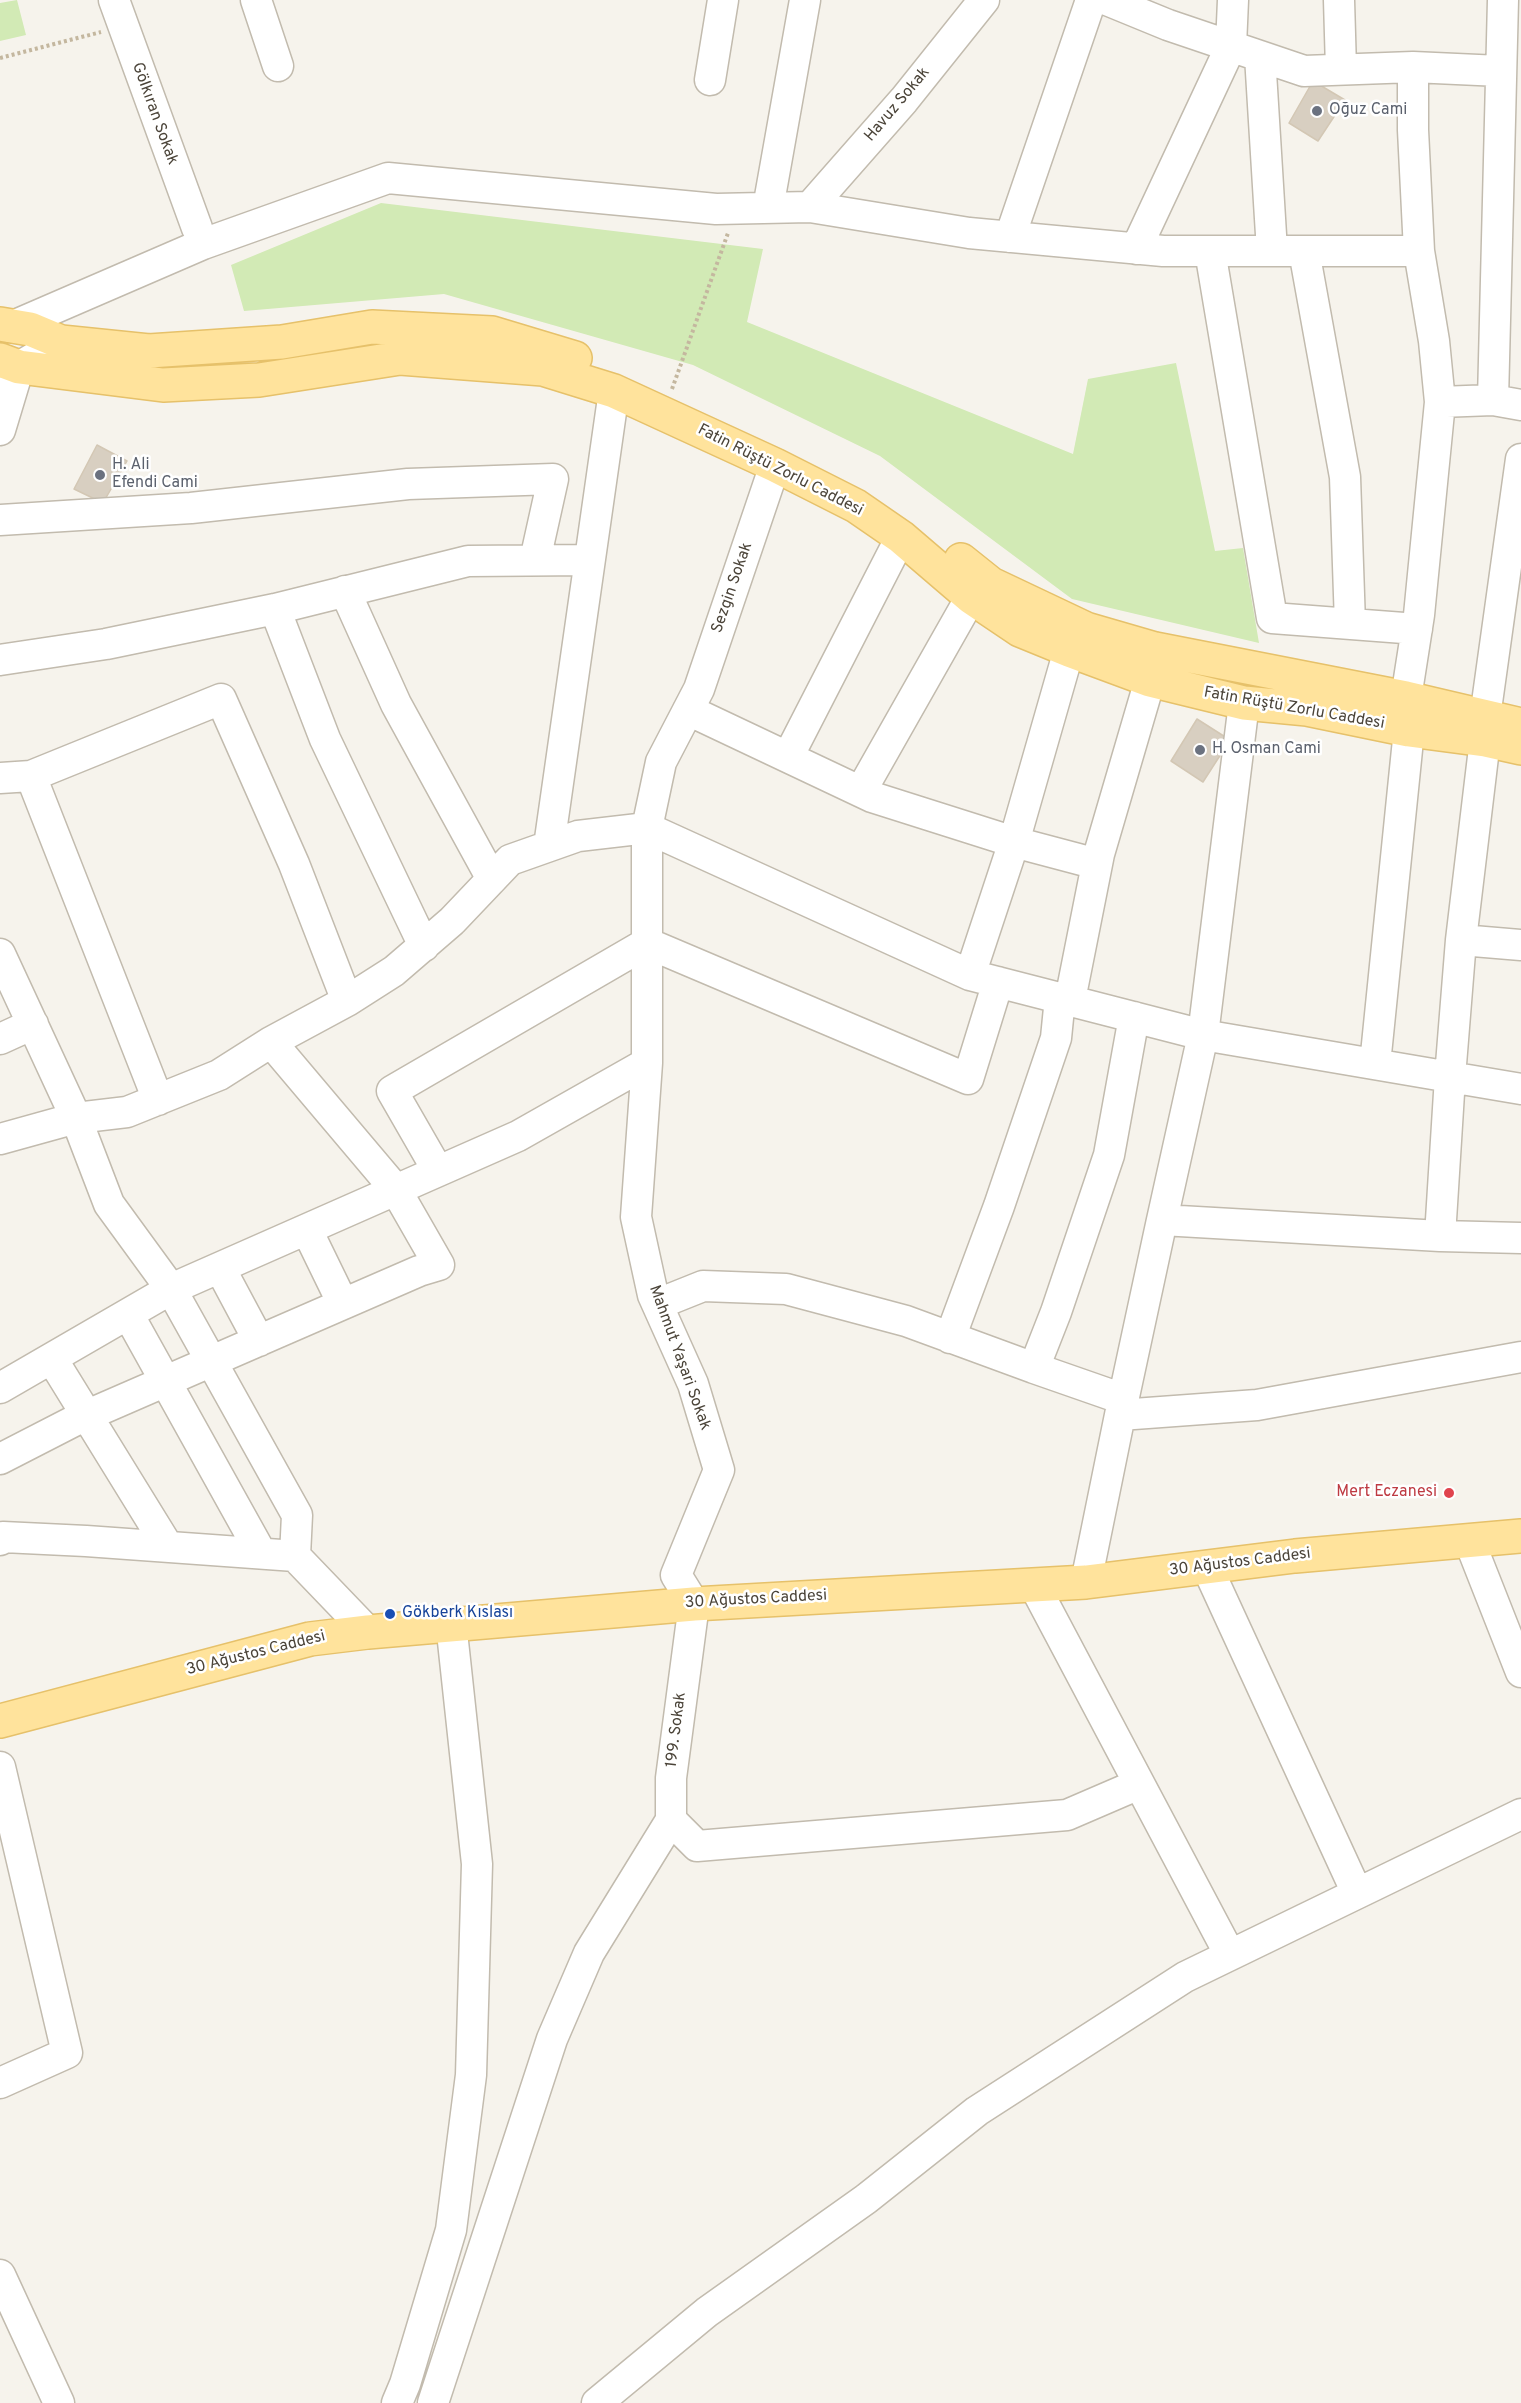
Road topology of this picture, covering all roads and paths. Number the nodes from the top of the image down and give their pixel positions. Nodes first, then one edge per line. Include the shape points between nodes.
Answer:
1 (256, 0) edge
2 (723, 0) edge
3 (805, 0) edge
4 (984, 0) edge
5 (1091, 0) edge
6 (1107, 0) edge
7 (1233, 0) edge
8 (1339, 0) edge
9 (1503, 0) edge
10 (118, 14) edge
11 (1231, 46) junction
12 (1260, 56) junction
13 (0, 58) edge
14 (278, 66) dead end
15 (1413, 67) junction
16 (1341, 69) junction
17 (1500, 71) junction
18 (710, 80) dead end
19 (810, 207) junction
20 (768, 208) junction
21 (736, 209) junction
22 (197, 228) dead end
23 (1010, 237) junction
24 (1136, 249) junction
25 (1210, 251) junction
26 (1272, 251) junction
27 (1304, 251) junction
28 (1419, 251) junction
29 (5, 325) edge
30 (61, 342) junction
31 (10, 364) edge
32 (614, 391) junction
33 (671, 393) junction
34 (1440, 402) junction
35 (1507, 403) edge
36 (0, 430) edge
37 (1521, 459) edge
38 (775, 465) junction
39 (0, 520) edge
40 (901, 537) junction
41 (535, 560) junction
42 (589, 560) junction
43 (345, 591) junction
44 (971, 597) junction
45 (275, 609) junction
46 (1350, 624) junction
47 (1417, 629) junction
48 (1069, 650) junction
49 (0, 660) edge
50 (1150, 680) junction
51 (1406, 698) junction
52 (1244, 702) junction
53 (688, 710) junction
54 (1521, 725) edge
55 (1485, 728) junction
56 (1409, 730) junction
57 (1521, 748) edge
58 (788, 757) junction
59 (31, 776) junction
60 (0, 778) edge
61 (861, 791) junction
62 (647, 828) junction
63 (1014, 842) junction
64 (549, 846) junction
65 (1096, 864) junction
66 (492, 879) junction
67 (1461, 940) junction
68 (647, 943) junction
69 (1521, 945) edge
70 (423, 946) junction
71 (0, 954) edge
72 (984, 978) junction
73 (1065, 999) junction
74 (347, 1001) junction
75 (1134, 1017) junction
76 (33, 1024) junction
77 (1203, 1035) junction
78 (0, 1039) edge
79 (271, 1042) junction
80 (647, 1063) junction
81 (1375, 1064) junction
82 (1450, 1077) junction
83 (1521, 1089) edge
84 (158, 1100) junction
85 (76, 1118) junction
86 (0, 1139) edge
87 (438, 1172) junction
88 (396, 1190) junction
89 (1162, 1220) junction
90 (307, 1230) junction
91 (1440, 1236) junction
92 (1521, 1238) edge
93 (220, 1268) junction
94 (171, 1289) junction
95 (343, 1304) junction
96 (658, 1304) junction
97 (128, 1314) junction
98 (950, 1338) junction
99 (259, 1341) junction
100 (1521, 1357) edge
101 (52, 1359) junction
102 (213, 1361) junction
103 (1034, 1368) junction
104 (165, 1382) junction
105 (0, 1388) edge
106 (1121, 1407) junction
107 (86, 1416) junction
108 (0, 1459) edge
109 (1521, 1536) edge
110 (0, 1540) edge
111 (1469, 1540) junction
112 (168, 1547) junction
113 (261, 1553) junction
114 (295, 1556) junction
115 (1207, 1567) junction
116 (1086, 1582) junction
117 (1034, 1585) junction
118 (694, 1604) junction
119 (451, 1623) junction
120 (368, 1632) junction
121 (1521, 1672) edge
122 (0, 1721) edge
123 (0, 1767) edge
124 (1139, 1784) junction
125 (1521, 1814) edge
126 (671, 1820) junction
127 (1357, 1893) junction
128 (1230, 1955) junction
129 (0, 2083) edge
130 (0, 2275) edge
131 (59, 2403) edge
132 (397, 2403) edge
133 (433, 2403) edge
134 (597, 2403) edge

1 - 14 street
2 - 18 street
3 - 20 street
4 - 19 street, Havuz Sokak via 904,100
5 - 23 street
6 - 11 street
7 - 11 street
8 - 16 street
9 - 17 street
10 - 13 path
10 - 22 street, Gölkıran Sokak
11 - 12 street
11 - 24 street
12 - 16 street via 1304,71
12 - 26 street
15 - 16 street
15 - 17 street
15 - 28 street
17 - 35 street
19 - 20 street
19 - 23 street via 969,234
20 - 21 street
21 - 29 street via 388,178 203,244
21 - 33 path
23 - 24 street
24 - 25 street
25 - 26 street
25 - 46 street via 1272,618
26 - 27 street
27 - 28 street
27 - 46 street via 1345,477
28 - 34 street
29 - 30 main road, Fatin Rüştü Zorlu Caddesi via 30,329
30 - 31 street
30 - 33 main road, Fatin Rüştü Zorlu Caddesi via 149,351 282,342 372,327 492,333 629,374
31 - 32 main road, Fatin Rüştü Zorlu Caddesi via 163,386 259,380 400,358 543,369
31 - 36 street
32 - 38 main road, Fatin Rüştü Zorlu Caddesi
32 - 42 street
33 - 51 main road, Fatin Rüştü Zorlu Caddesi via 788,453 852,478 991,584 1086,629 1155,649
34 - 35 street
34 - 47 street
37 - 55 street
38 - 40 main road, Fatin Rüştü Zorlu Caddesi via 856,506
38 - 53 street, Sezgin Sokak via 699,689
39 - 41 street via 191,508 408,484 553,479
40 - 44 main road, Fatin Rüştü Zorlu Caddesi
40 - 58 street
41 - 42 street
41 - 43 street via 468,561
42 - 64 street
43 - 45 street
43 - 66 street via 396,704
44 - 48 main road, Fatin Rüştü Zorlu Caddesi via 1020,630
44 - 61 street
45 - 49 street via 106,644
45 - 70 street via 325,739
46 - 47 street
47 - 51 street
48 - 50 main road, Fatin Rüştü Zorlu Caddesi
48 - 63 street
50 - 52 main road, Fatin Rüştü Zorlu Caddesi
50 - 65 street
51 - 55 main road, Fatin Rüştü Zorlu Caddesi
52 - 56 main road, Fatin Rüştü Zorlu Caddesi via 1307,709
52 - 77 street
53 - 58 street
53 - 62 street, Sezgin Sokak via 662,762
54 - 55 main road, Fatin Rüştü Zorlu Caddesi
55 - 56 main road, Fatin Rüştü Zorlu Caddesi
55 - 57 main road, Fatin Rüştü Zorlu Caddesi
55 - 67 street
56 - 81 street
58 - 61 street
59 - 60 street
59 - 74 street via 221,699 294,864
59 - 84 street
61 - 63 street
62 - 64 street via 578,836
62 - 68 street, Mahmut Yaşari Sokak
62 - 72 street
63 - 65 street
63 - 72 street
64 - 66 street via 510,860
65 - 73 street
66 - 70 street
67 - 69 street
67 - 82 street
68 - 72 street via 968,1079
68 - 80 street, Mahmut Yaşari Sokak
68 - 87 street via 392,1091
70 - 74 street via 394,971
71 - 76 street
72 - 73 street
73 - 75 street
73 - 98 street via 1056,1038
74 - 79 street
75 - 77 street
75 - 103 street via 1109,1155
76 - 78 street
76 - 85 street
77 - 81 street
77 - 89 street
79 - 84 street via 219,1075
79 - 88 street
80 - 87 street via 518,1136
80 - 96 street, Mahmut Yaşari Sokak via 636,1217
81 - 82 street
82 - 83 street
82 - 91 street
84 - 85 street via 128,1112
85 - 86 street
85 - 94 street via 109,1204
87 - 88 street
88 - 90 street
88 - 95 street via 439,1265
89 - 91 street
89 - 106 street
90 - 93 street
90 - 95 street
91 - 92 street
93 - 94 street
93 - 99 street
94 - 97 street
94 - 102 street
95 - 99 street
96 - 98 street via 703,1286 786,1289
96 - 118 street, Mahmut Yaşari Sokak via 693,1384 719,1470 676,1575
97 - 101 street
97 - 104 street
98 - 103 street
99 - 102 street
100 - 106 street via 1257,1405
101 - 105 street
101 - 107 street
102 - 104 street
102 - 114 street via 297,1515
103 - 106 street
104 - 107 street
104 - 113 street
106 - 116 street
107 - 108 street
107 - 112 street
109 - 111 main road, 30 Ağustos Caddesi
110 - 112 street via 3,1537
111 - 115 main road, 30 Ağustos Caddesi
111 - 121 street
112 - 113 street
113 - 114 street
114 - 120 street
115 - 116 main road, 30 Ağustos Caddesi
115 - 127 street
116 - 117 main road, 30 Ağustos Caddesi
117 - 118 main road, 30 Ağustos Caddesi
117 - 124 street
118 - 119 main road, 30 Ağustos Caddesi
118 - 126 street, 199. Sokak via 671,1778
119 - 120 main road, 30 Ağustos Caddesi
119 - 132 street via 477,1864 471,2075 451,2230
120 - 122 main road, 30 Ağustos Caddesi via 310,1639
123 - 129 street via 67,2053
124 - 126 street via 1067,1815 697,1846
124 - 128 street
125 - 127 street
126 - 133 street via 589,1953 552,2039
127 - 128 street
128 - 134 street via 1185,1977 977,2112 866,2199 707,2312
130 - 131 street

